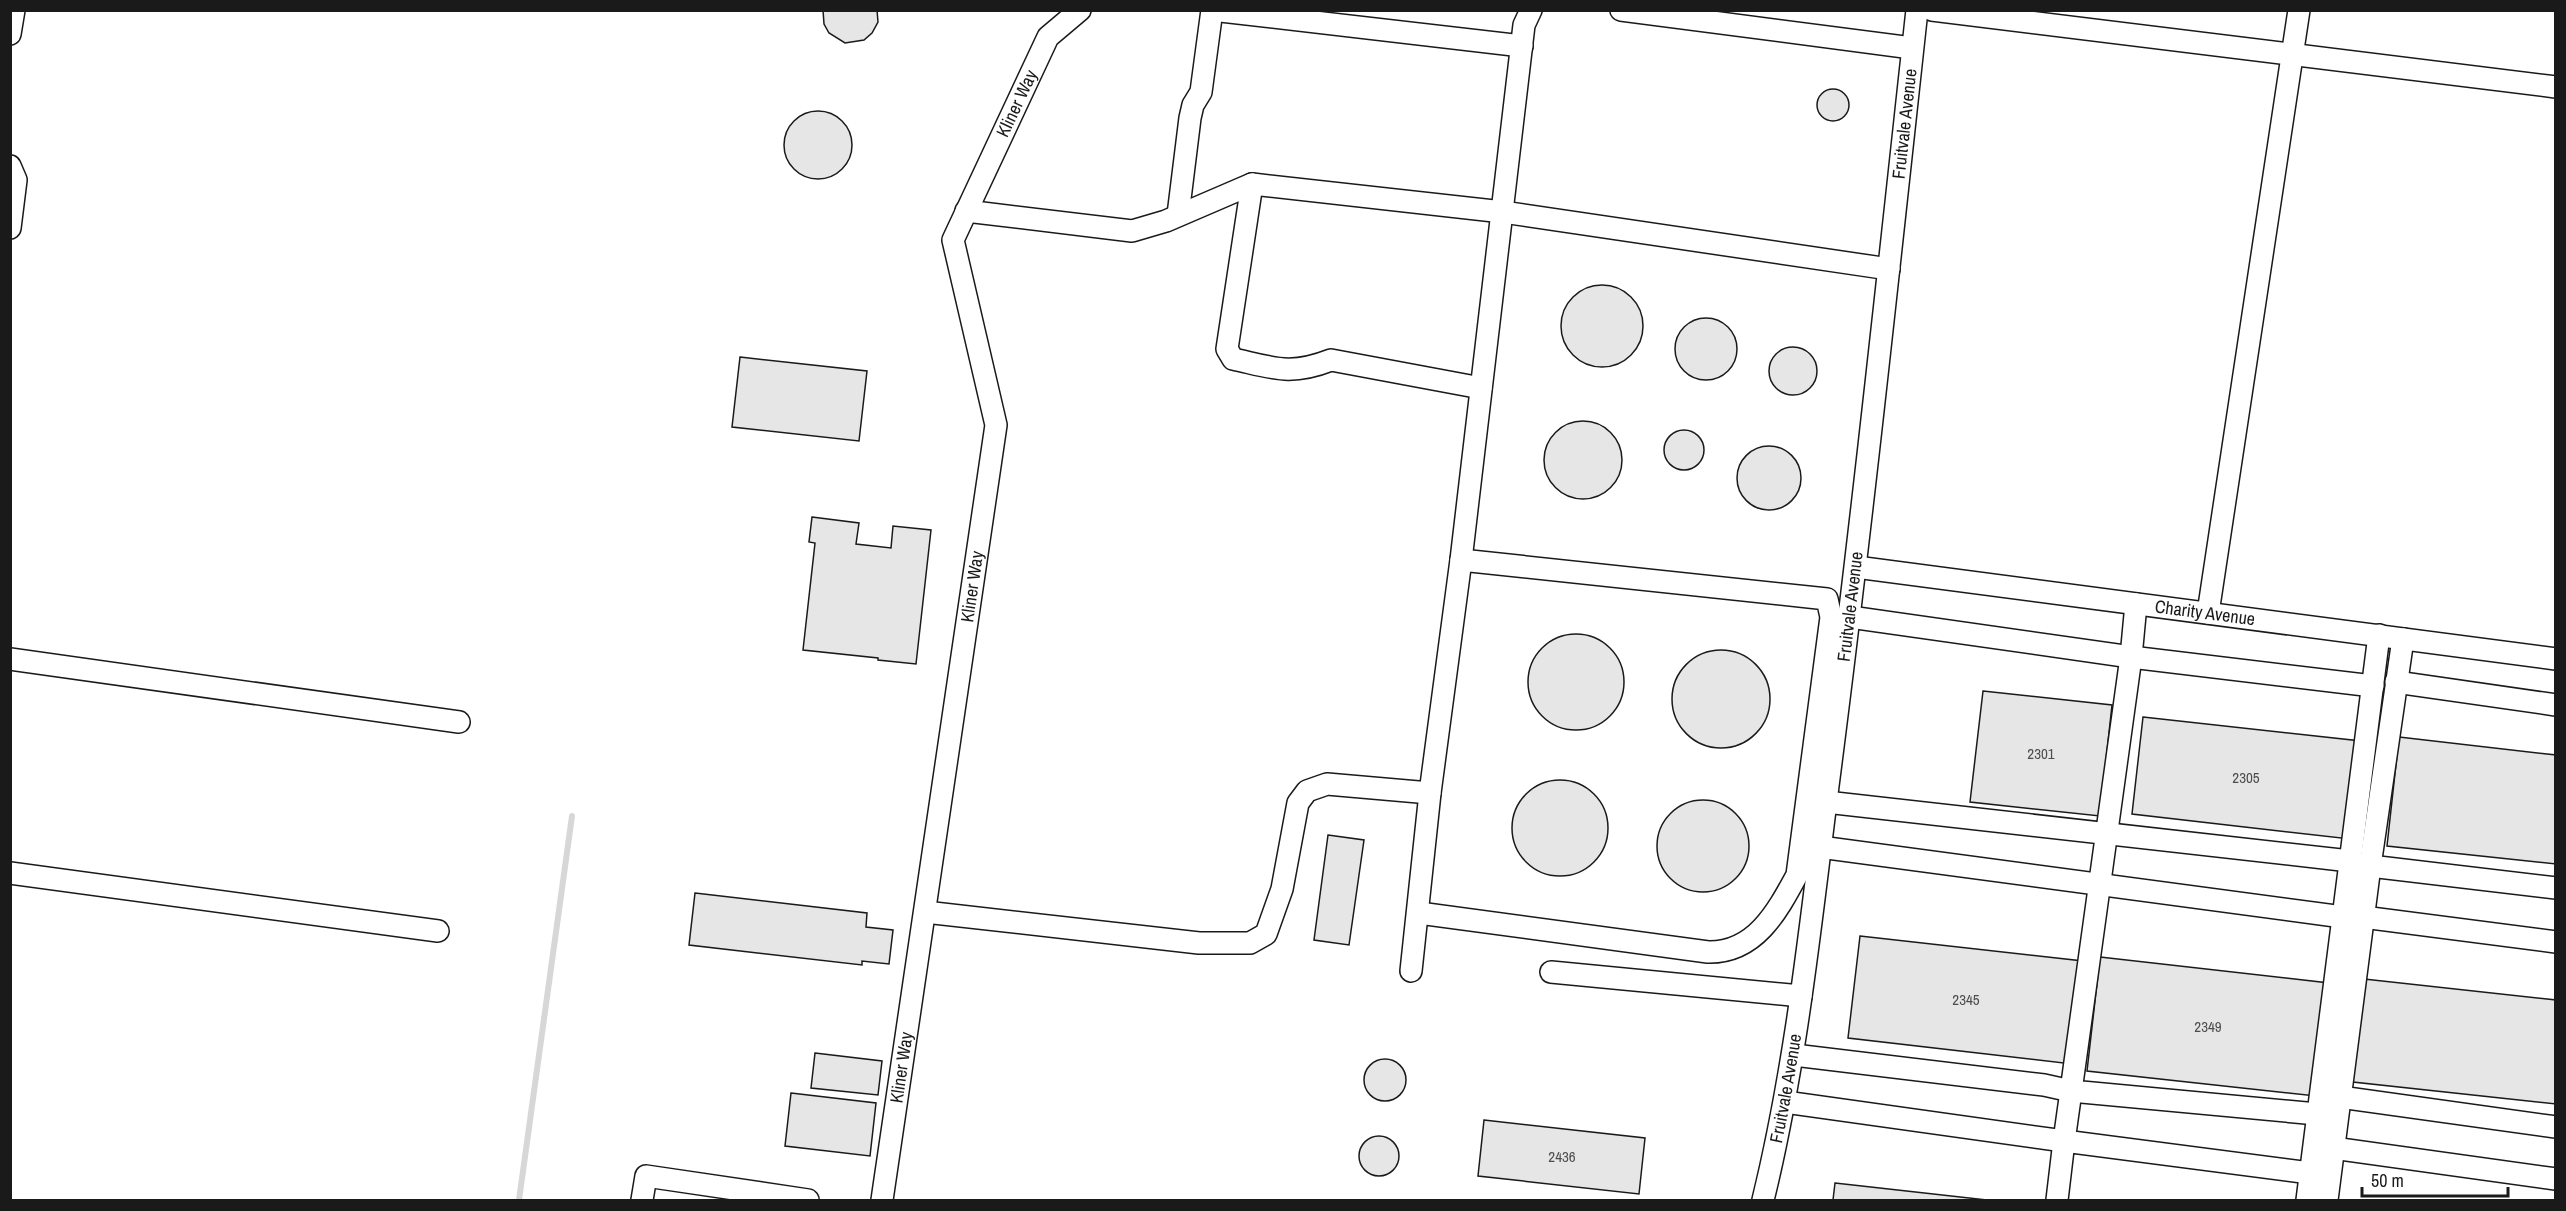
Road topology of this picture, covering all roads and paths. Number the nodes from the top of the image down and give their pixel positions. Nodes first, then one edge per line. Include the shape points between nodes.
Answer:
1 (14, 10) edge
2 (1080, 10) edge
3 (1212, 10) edge
4 (1531, 10) edge
5 (1621, 10) edge
6 (1917, 10) edge
7 (1932, 10) edge
8 (2298, 10) edge
9 (10, 34) edge
10 (1522, 46) junction
11 (1912, 48) junction
12 (2292, 55) junction
13 (2556, 87) edge
14 (10, 166) edge
15 (1252, 184) junction
16 (966, 211) junction
17 (1503, 212) junction
18 (1178, 215) junction
19 (10, 228) edge
20 (1888, 269) junction
21 (1481, 388) junction
22 (1461, 560) junction
23 (1856, 567) junction
24 (2136, 603) junction
25 (2208, 613) junction
26 (1850, 617) junction
27 (2379, 635) junction
28 (2403, 639) junction
29 (2131, 657) junction
30 (10, 659) edge
31 (2556, 659) edge
32 (2396, 682) junction
33 (2373, 686) junction
34 (2556, 705) edge
35 (459, 722) dead end
36 (1430, 793) junction
37 (1826, 802) junction
38 (2107, 832) junction
39 (1820, 847) junction
40 (2360, 863) junction
41 (10, 873) edge
42 (2100, 886) junction
43 (2556, 888) edge
44 (925, 912) junction
45 (1419, 913) junction
46 (2353, 917) junction
47 (438, 931) dead end
48 (2556, 942) edge
49 (1411, 971) dead end
50 (1551, 972) dead end
51 (1801, 996) junction
52 (1794, 1055) junction
53 (2071, 1091) junction
54 (2340, 1097) junction
55 (1785, 1102) junction
56 (2317, 1114) junction
57 (2556, 1126) edge
58 (2064, 1141) junction
59 (2333, 1148) junction
60 (2310, 1173) junction
61 (2556, 1179) edge
62 (698, 1192) edge
63 (642, 1200) edge
64 (808, 1200) edge
65 (882, 1200) edge
66 (1763, 1200) edge
67 (2057, 1200) edge
68 (2307, 1200) edge
69 (2326, 1200) edge

1 - 9 street
2 - 16 street, Kliner Way via 1048,37
3 - 10 street
3 - 18 street via 1202,92 1190,118
4 - 10 street via 1524,25
5 - 11 street
6 - 11 street, Fruitvale Avenue
7 - 12 street
8 - 12 street
10 - 17 street
11 - 20 street, Fruitvale Avenue
12 - 13 street
12 - 25 street
14 - 19 street via 16,180
15 - 17 street
15 - 18 street
15 - 21 street via 1227,349 1233,359 1289,371 1331,360
16 - 18 street via 1132,231
16 - 44 street, Kliner Way via 953,240 996,425
17 - 20 street
17 - 21 street
20 - 23 street, Fruitvale Avenue
21 - 22 street
22 - 36 street
22 - 45 street via 1827,599 1831,617 1797,875 1761,930 1740,947 1708,952
23 - 24 street, Charity Avenue
23 - 26 street, Fruitvale Avenue
24 - 25 street, Charity Avenue
24 - 29 street
25 - 27 street, Charity Avenue
26 - 29 street
26 - 37 street, Fruitvale Avenue
27 - 28 street, Charity Avenue
27 - 33 street
28 - 31 street, Charity Avenue
28 - 32 street
29 - 33 street
29 - 38 street
30 - 35 street
32 - 34 street
32 - 40 street
33 - 40 street
36 - 44 street via 1327,784 1307,791 1298,803 1282,889 1266,934 1250,943 1199,943
36 - 45 street
37 - 38 street
37 - 39 street, Fruitvale Avenue
38 - 40 street
38 - 42 street
39 - 42 street
39 - 51 street, Fruitvale Avenue
40 - 43 street
40 - 46 street
41 - 47 street
42 - 46 street
42 - 53 street
44 - 65 street, Kliner Way
45 - 49 street
46 - 48 street
46 - 54 street
46 - 56 street
50 - 51 street
51 - 52 street, Fruitvale Avenue
52 - 53 street
52 - 55 street, Fruitvale Avenue
53 - 56 street
53 - 58 street
54 - 57 street
54 - 59 street
55 - 58 street
55 - 66 street, Fruitvale Avenue
56 - 60 street
58 - 60 street
58 - 67 street
59 - 61 street
59 - 69 street
60 - 68 street
62 - 63 street via 646,1176
62 - 64 street

